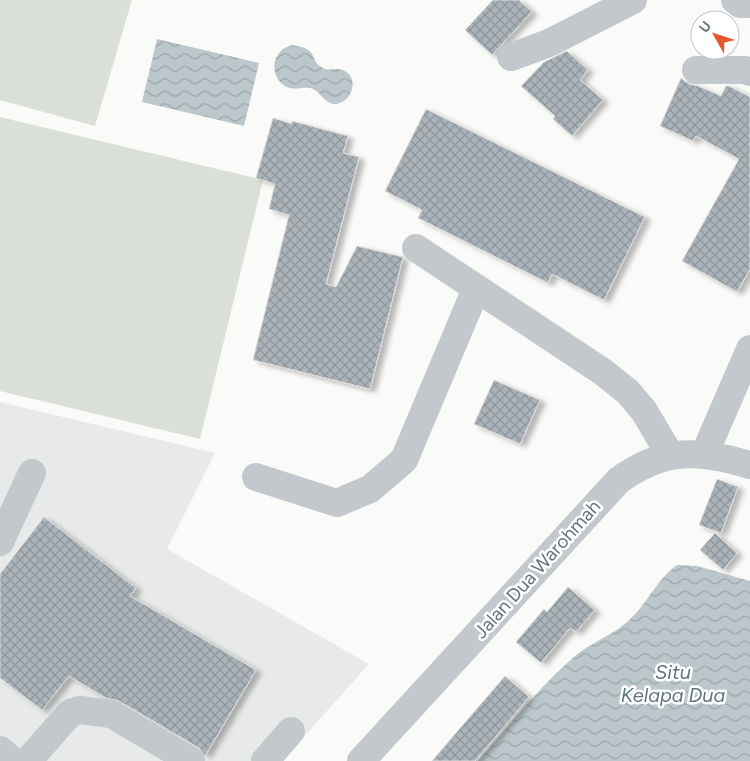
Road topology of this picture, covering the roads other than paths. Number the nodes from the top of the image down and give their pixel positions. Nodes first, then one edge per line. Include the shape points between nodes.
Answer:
1 (633, 0) edge
2 (734, 0) edge
3 (750, 4) edge
4 (511, 57) dead end
5 (696, 70) dead end
6 (750, 72) edge
7 (416, 248) dead end
8 (476, 289) junction
9 (750, 349) edge
10 (670, 455) junction
11 (704, 455) junction
12 (750, 465) edge
13 (32, 473) dead end
14 (256, 477) dead end
15 (0, 542) edge
16 (291, 732) dead end
17 (0, 750) edge
18 (13, 761) edge
19 (28, 761) edge
20 (191, 761) edge
21 (264, 761) edge
22 (361, 761) edge

1 - 4 street via 550,43
2 - 3 street
5 - 6 street
7 - 8 street
8 - 10 street via 604,372 628,392 644,411
8 - 14 street via 404,460 370,489 337,503
9 - 11 street
10 - 11 street, Jalan Dua Warohmah
10 - 22 street, Jalan Dua Warohmah via 637,467 619,480
11 - 12 street, Jalan Dua Warohmah
13 - 15 street
16 - 21 street
17 - 18 street
19 - 20 street via 70,713 80,710 111,714

